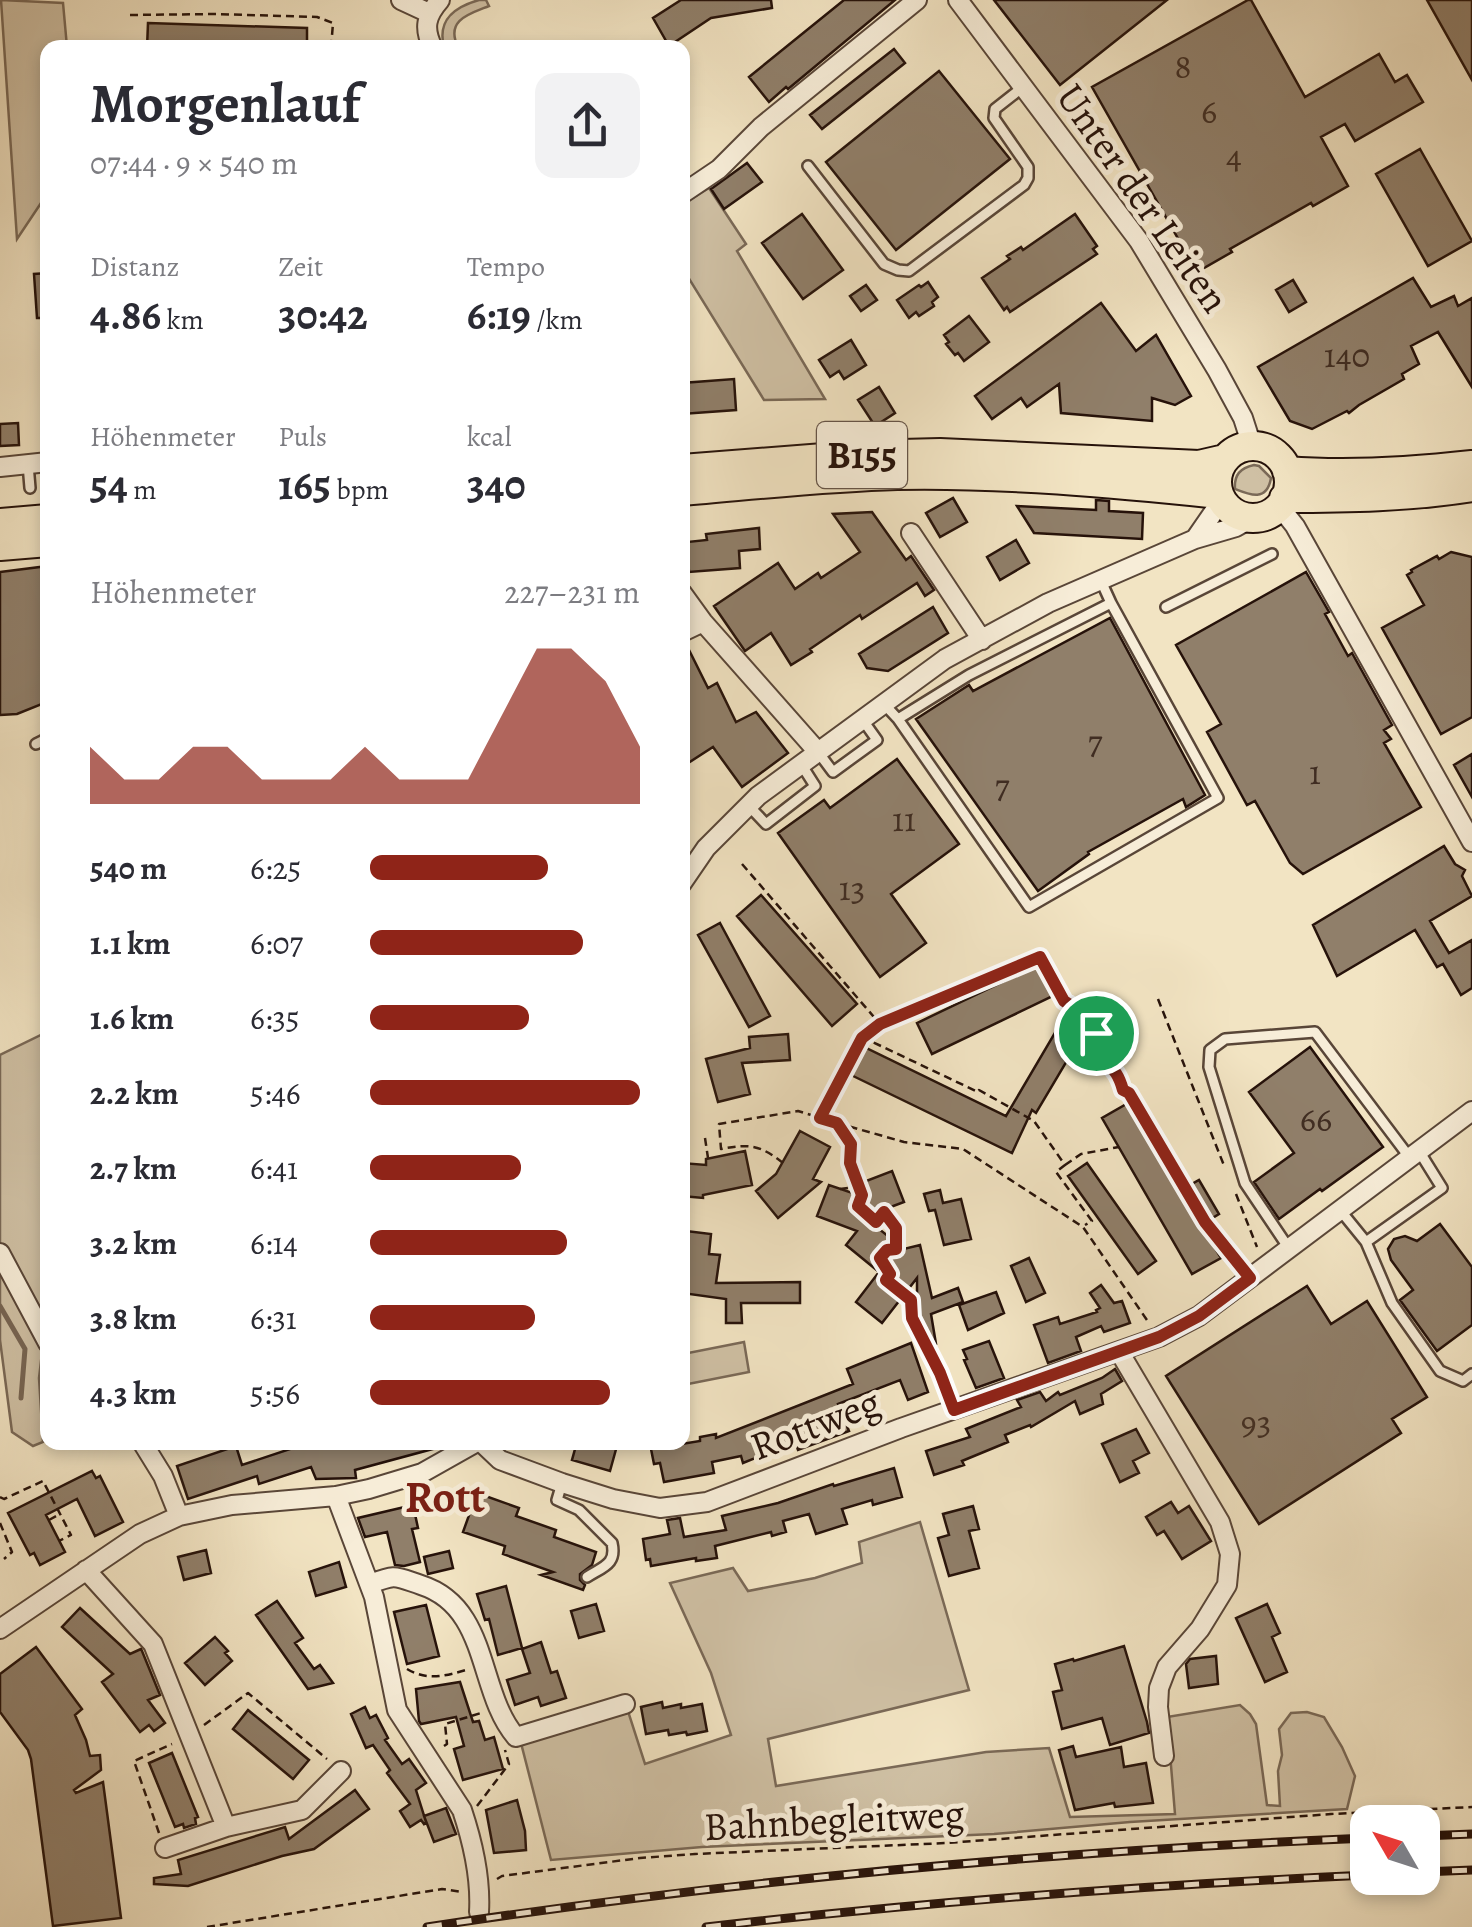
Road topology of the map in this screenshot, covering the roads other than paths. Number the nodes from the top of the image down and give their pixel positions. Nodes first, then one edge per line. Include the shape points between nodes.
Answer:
1 (401, 0) edge
2 (917, 0) edge
3 (958, 0) edge
4 (435, 6) edge
5 (429, 40) edge
6 (1024, 88) junction
7 (808, 166) dead end
8 (690, 189) edge
9 (1252, 446) junction
10 (1225, 458) junction
11 (40, 463) edge
12 (28, 464) junction
13 (1472, 465) edge
14 (0, 467) edge
15 (690, 468) edge
16 (1472, 487) edge
17 (30, 488) dead end
18 (690, 490) edge
19 (1284, 492) junction
20 (1220, 497) junction
21 (1252, 518) junction
22 (40, 521) edge
23 (0, 524) edge
24 (911, 533) dead end
25 (1195, 539) junction
26 (40, 543) edge
27 (0, 546) edge
28 (1272, 554) dead end
29 (1101, 580) junction
30 (1111, 603) junction
31 (690, 604) edge
32 (1166, 607) dead end
33 (703, 622) junction
34 (690, 628) edge
35 (982, 640) junction
36 (884, 704) junction
37 (898, 719) junction
38 (40, 742) edge
39 (36, 744) dead end
40 (818, 752) junction
41 (801, 764) junction
42 (748, 805) junction
43 (1472, 842) edge
44 (690, 871) edge
45 (1472, 1111) edge
46 (1414, 1154) junction
47 (1340, 1210) junction
48 (1366, 1242) junction
49 (1289, 1249) junction
50 (0, 1253) edge
51 (40, 1329) edge
52 (1120, 1352) junction
53 (1472, 1374) edge
54 (147, 1450) edge
55 (464, 1450) edge
56 (488, 1450) edge
57 (562, 1484) junction
58 (336, 1496) junction
59 (179, 1516) junction
60 (86, 1570) junction
61 (587, 1577) dead end
62 (370, 1584) junction
63 (4, 1626) edge
64 (625, 1704) dead end
65 (1164, 1756) dead end
66 (342, 1770) road end
67 (226, 1826) junction
68 (165, 1848) road end
69 (479, 1912) dead end

1 - 4 street
2 - 8 street
3 - 6 street, Unter der Leiten
4 - 5 street via 425,26
6 - 7 lane via 994,118 1028,167 1024,186 909,271 884,264
6 - 9 street, Unter der Leiten via 1139,242 1217,370
9 - 10 main road
9 - 19 main road via 1282,461
10 - 15 main road, B155 via 1198,465 940,453
10 - 20 main road via 1216,482
11 - 12 street
12 - 14 street
12 - 17 lane
13 - 19 main road via 1339,475
16 - 19 main road via 1363,498
18 - 20 main road, B155 via 968,476
19 - 21 main road
19 - 43 street via 1295,526
20 - 21 main road
20 - 25 street
21 - 25 street
22 - 23 main road
24 - 35 street
25 - 29 street
26 - 27 main road
28 - 32 lane
29 - 30 lane
29 - 35 street
30 - 37 lane
30 - 37 lane via 1218,798 1030,907
31 - 33 street
33 - 34 street
33 - 40 street
35 - 36 street
36 - 37 lane
36 - 40 street
38 - 39 lane
40 - 41 street
41 - 42 street
41 - 42 lane via 815,786 766,824
42 - 44 street
45 - 46 street, Rottweg
46 - 47 street, Rottweg
46 - 48 lane via 1442,1188
46 - 49 lane via 1315,1032 1225,1038 1210,1050 1209,1067 1246,1183
47 - 48 lane
47 - 49 street, Rottweg
48 - 53 lane via 1392,1303 1440,1370 1462,1381
49 - 52 street, Rottweg via 1199,1316
50 - 51 street
52 - 57 street, Rottweg via 707,1502 660,1508
52 - 65 street via 1220,1522 1230,1554 1226,1584 1159,1688
54 - 59 street
55 - 58 street via 422,1473
56 - 57 street, Rottweg
57 - 61 lane via 557,1500 579,1510 612,1543 608,1566
58 - 59 street via 232,1504
58 - 62 street
59 - 60 street
60 - 63 street
60 - 67 street via 153,1644
62 - 64 street via 392,1576 436,1590 462,1613 516,1737
62 - 69 street via 397,1710 468,1828
66 - 67 street via 302,1810
67 - 68 street

